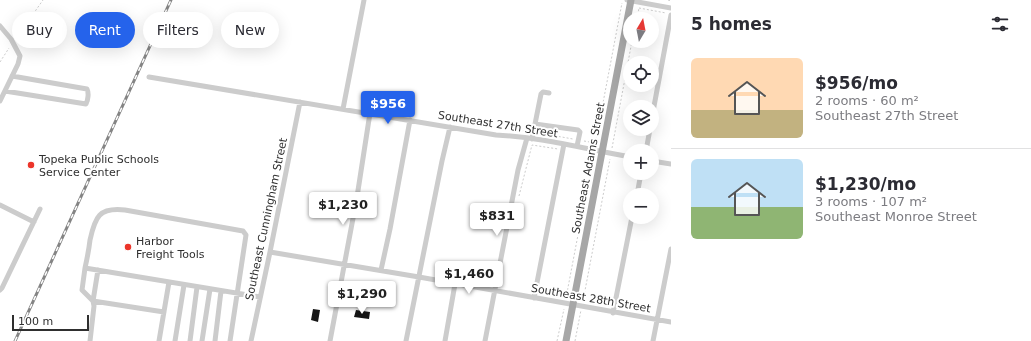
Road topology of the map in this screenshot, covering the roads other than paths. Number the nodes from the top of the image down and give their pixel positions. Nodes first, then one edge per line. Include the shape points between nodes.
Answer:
1 (364, 0) edge
2 (630, 0) edge
3 (671, 8) edge
4 (671, 14) edge
5 (0, 26) edge
6 (12, 76) junction
7 (149, 77) dead end
8 (5, 91) junction
9 (549, 94) dead end
10 (655, 100) edge
11 (0, 101) edge
12 (300, 102) junction
13 (343, 109) junction
14 (370, 114) junction
15 (410, 120) junction
16 (535, 124) junction
17 (450, 127) junction
18 (530, 138) junction
19 (564, 144) junction
20 (577, 146) junction
21 (602, 152) junction
22 (623, 156) edge
23 (659, 162) edge
24 (671, 164) edge
25 (0, 204) edge
26 (40, 209) dead end
27 (34, 222) junction
28 (631, 224) edge
29 (671, 249) edge
30 (270, 252) junction
31 (344, 264) junction
32 (85, 268) junction
33 (98, 270) junction
34 (381, 270) junction
35 (419, 277) junction
36 (169, 282) junction
37 (455, 284) junction
38 (184, 285) junction
39 (197, 287) junction
40 (210, 289) junction
41 (0, 290) edge
42 (221, 291) junction
43 (495, 291) junction
44 (238, 294) junction
45 (260, 297) junction
46 (534, 298) junction
47 (92, 301) junction
48 (573, 304) junction
49 (164, 312) junction
50 (613, 313) junction
51 (658, 320) junction
52 (671, 322) edge
53 (90, 341) edge
54 (159, 341) edge
55 (163, 341) edge
56 (175, 341) edge
57 (190, 341) edge
58 (202, 341) edge
59 (215, 341) edge
60 (230, 341) edge
61 (251, 341) edge
62 (330, 341) edge
63 (406, 341) edge
64 (445, 341) edge
65 (485, 341) edge
66 (566, 341) edge
67 (653, 341) edge

1 - 13 street
2 - 3 street
2 - 21 main road, Southeast Adams Street
4 - 10 street
5 - 6 street via 20,56
6 - 8 street
6 - 8 street via 87,89 87,102 86,104
7 - 12 street, Southeast 27th Street
8 - 11 street
9 - 16 street via 541,94
12 - 13 street, Southeast 27th Street
12 - 30 street, Southeast Cunningham Street
13 - 14 street, Southeast 27th Street
14 - 15 street, Southeast 27th Street
14 - 31 street
15 - 17 street, Southeast 27th Street
15 - 34 street
16 - 18 street
16 - 20 street via 578,130 580,132
17 - 18 street, Southeast 27th Street
17 - 35 street
18 - 19 street, Southeast 27th Street
18 - 43 street via 518,170
19 - 20 street, Southeast 27th Street
19 - 46 street
20 - 21 street, Southeast 27th Street
21 - 22 street, Southeast 27th Street
21 - 48 main road, Southeast Adams Street
23 - 24 street
25 - 27 street
26 - 27 street
27 - 41 street
28 - 50 street
29 - 51 street
30 - 31 street, Southeast 28th Street
30 - 45 street, Southeast Cunningham Street
31 - 34 street, Southeast 28th Street
31 - 62 street
32 - 33 street
32 - 44 street via 94,222 100,214 108,210 116,209 243,230 246,234
32 - 47 street via 82,290
33 - 36 street
33 - 47 street
34 - 35 street, Southeast 28th Street
35 - 37 street, Southeast 28th Street
35 - 63 street
36 - 38 street
36 - 49 street
37 - 43 street, Southeast 28th Street
37 - 64 street
38 - 39 street
38 - 56 street
39 - 40 street
39 - 57 street
40 - 42 street
40 - 58 street
42 - 44 street
42 - 59 street
43 - 46 street, Southeast 28th Street
43 - 65 street
44 - 45 street
44 - 60 street
45 - 61 street, Southeast Cunningham Street
46 - 48 street, Southeast 28th Street
47 - 49 street
47 - 53 street via 94,306
48 - 50 street, Southeast 28th Street
48 - 66 main road, Southeast Adams Street
49 - 54 street
50 - 51 street, Southeast 28th Street
51 - 52 street, Southeast 28th Street
51 - 67 street
54 - 55 street

